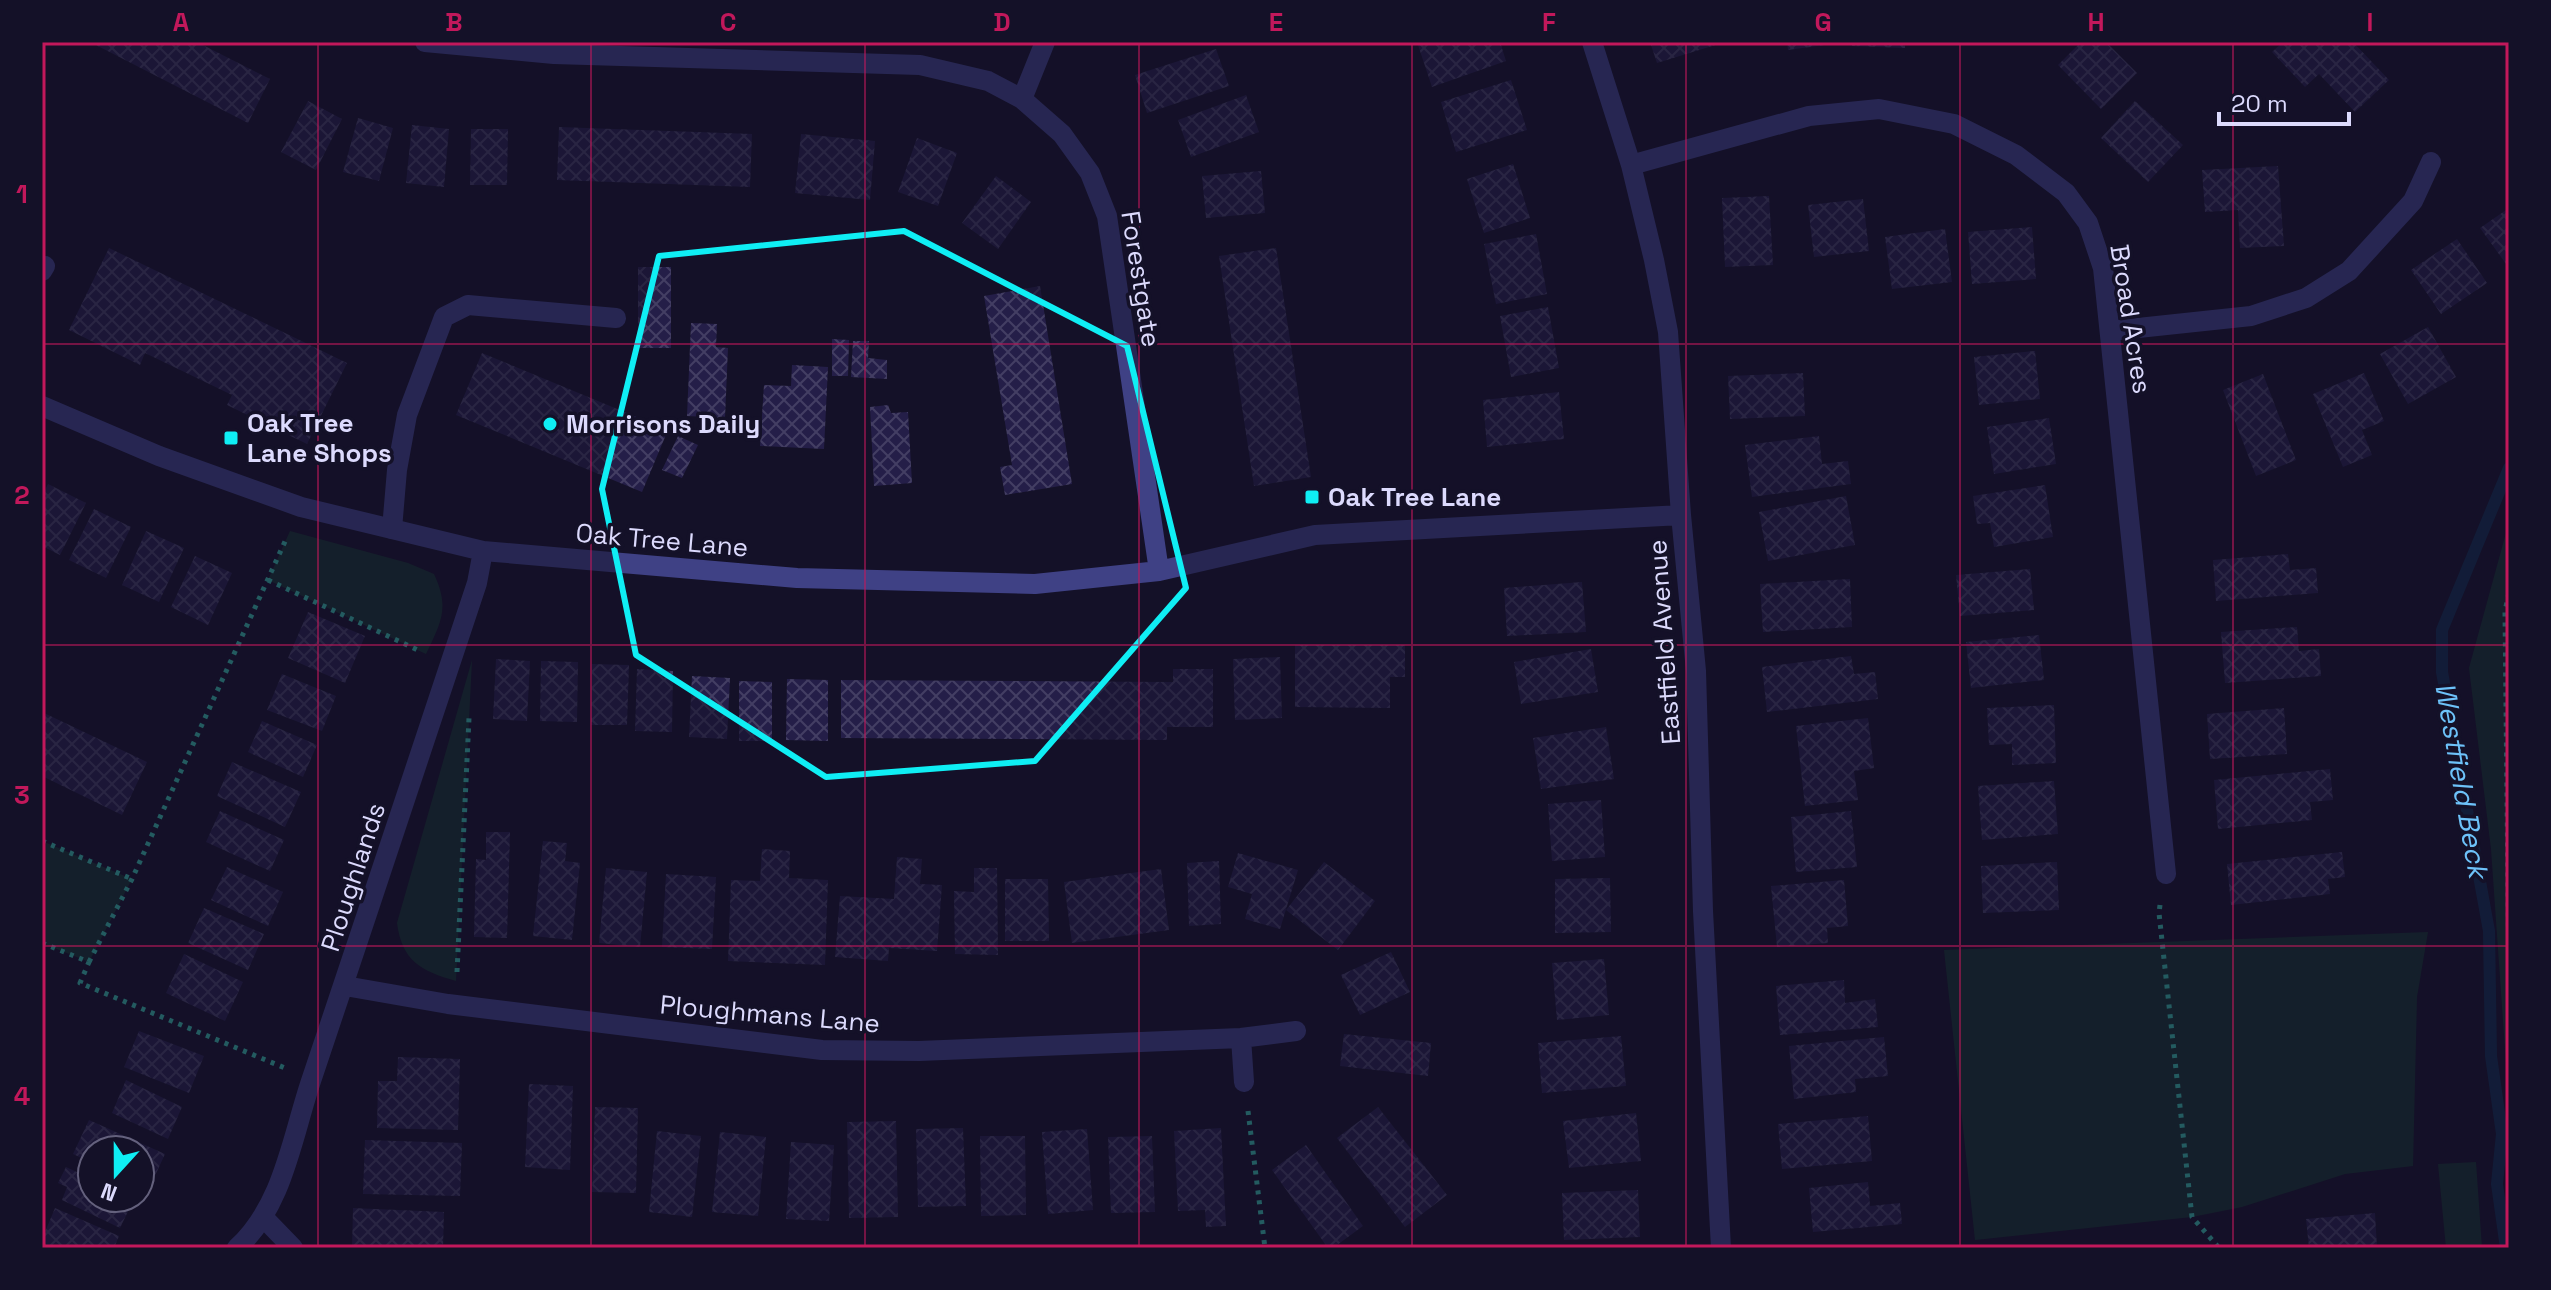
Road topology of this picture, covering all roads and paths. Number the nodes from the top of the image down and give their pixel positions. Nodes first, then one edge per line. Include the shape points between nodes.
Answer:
1 (425, 42) edge
2 (1045, 42) edge
3 (1592, 42) edge
4 (1022, 99) junction
5 (2431, 162) dead end
6 (1631, 165) junction
7 (616, 318) dead end
8 (2110, 331) junction
9 (42, 406) edge
10 (301, 507) junction
11 (1681, 515) junction
12 (392, 529) junction
13 (483, 551) junction
14 (1159, 571) junction
15 (268, 580) junction
16 (2509, 593) edge
17 (450, 665) junction
18 (470, 705) dead end
19 (42, 841) edge
20 (2166, 874) joint
21 (132, 879) junction
22 (42, 943) edge
23 (89, 962) junction
24 (2509, 983) edge
25 (345, 986) junction
26 (448, 1004) junction
27 (1296, 1031) dead end
28 (1241, 1038) junction
29 (311, 1079) junction
30 (1244, 1082) joint
31 (263, 1217) junction
32 (237, 1248) edge
33 (293, 1248) edge
34 (1265, 1248) edge
35 (1721, 1248) edge
36 (2219, 1248) edge

1 - 4 street, Forestgate via 554,54 920,65 988,81
2 - 4 street
3 - 6 street, Eastfield Avenue
4 - 14 street, Forestgate via 1062,134 1090,173 1107,216
5 - 8 street via 2413,201 2349,271 2306,298 2251,316
6 - 8 street, Broad Acres via 1809,116 1879,109 1954,124 2016,155 2066,193 2088,223 2103,268
6 - 11 street, Eastfield Avenue via 1668,332
7 - 12 street via 468,305 444,317 407,415
8 - 20 street, Broad Acres
9 - 10 street, Oak Tree Lane via 159,456
10 - 12 street, Oak Tree Lane
10 - 15 path
11 - 14 street, Oak Tree Lane via 1315,535
11 - 35 street, Eastfield Avenue via 1696,671
12 - 13 street, Oak Tree Lane
13 - 14 street, Oak Tree Lane via 797,578 941,584 1035,584
13 - 17 street, Ploughlands
15 - 17 path
15 - 21 path
16 - 24 path
17 - 25 street, Ploughlands
18 - 26 path via 456,981
19 - 21 path
20 - 36 path via 2159,913 2192,1217
21 - 23 path
22 - 23 path
23 - 29 path via 80,983
25 - 26 street, Ploughmans Lane
25 - 29 street, Ploughlands
26 - 28 street, Ploughmans Lane via 822,1050
27 - 28 street, Ploughmans Lane
28 - 30 street
29 - 31 street, Ploughlands via 279,1187
30 - 34 path
31 - 32 street, Ploughlands
31 - 33 street

